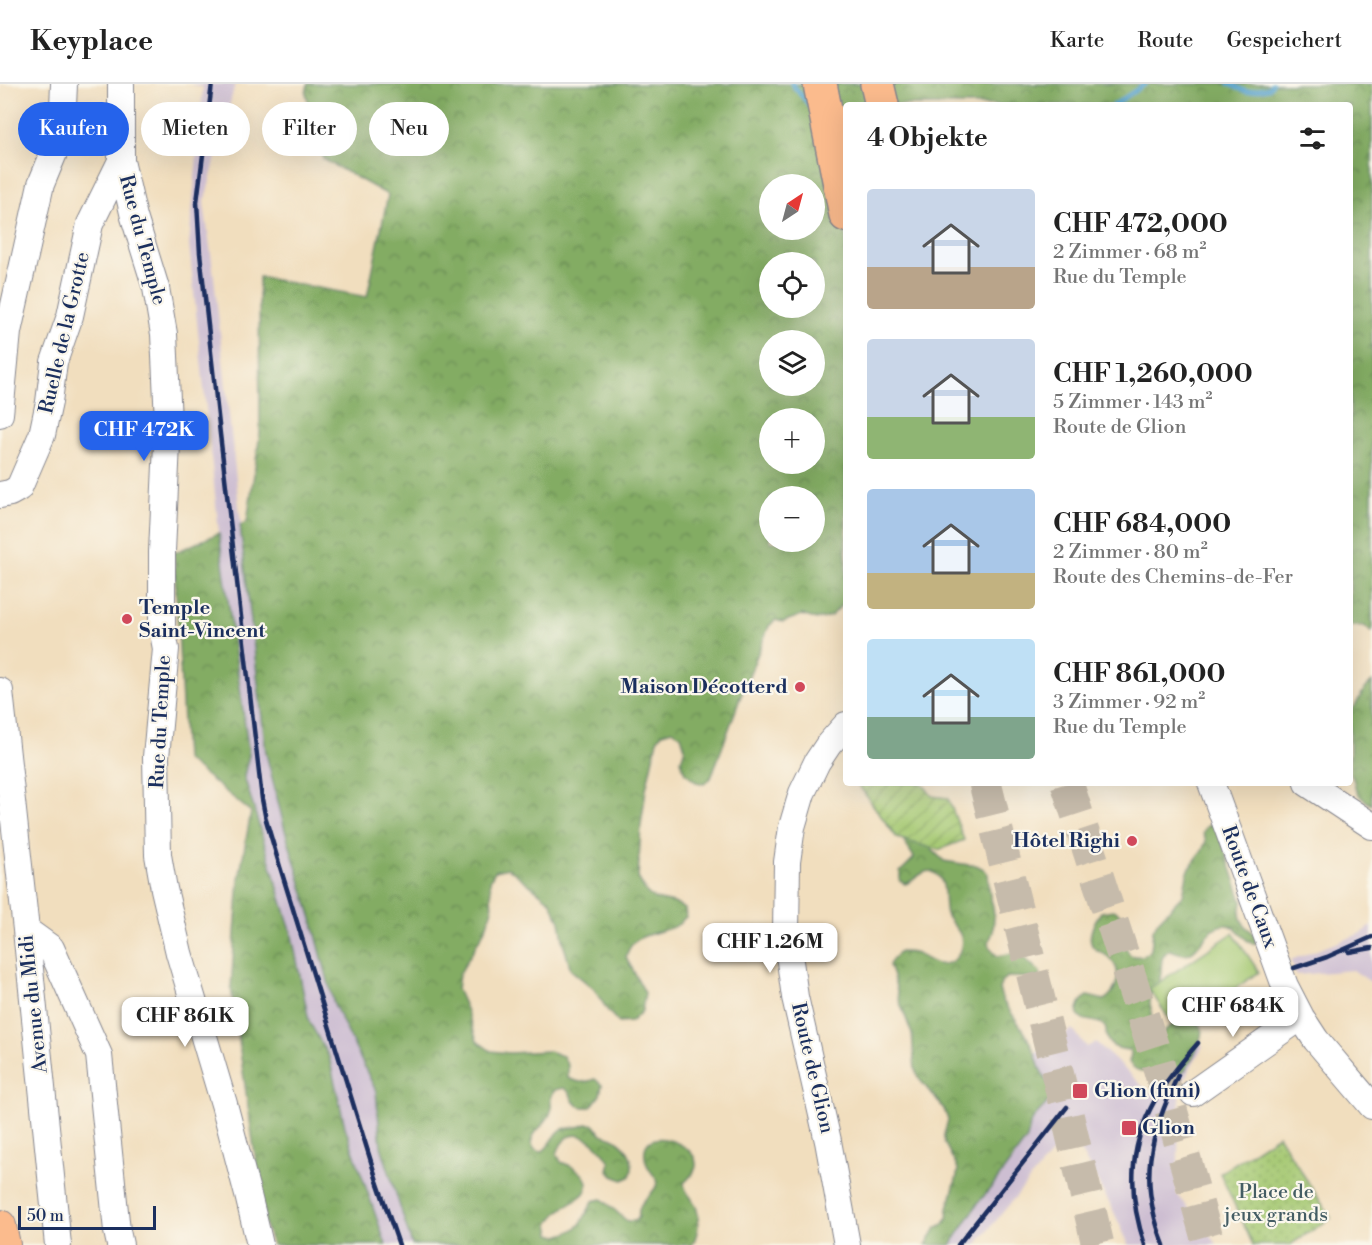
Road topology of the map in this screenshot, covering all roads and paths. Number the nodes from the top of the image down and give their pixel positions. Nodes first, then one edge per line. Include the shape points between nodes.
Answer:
1 (64, 84) edge
2 (120, 84) edge
3 (820, 84) edge
4 (877, 84) edge
5 (881, 102) edge
6 (122, 161) junction
7 (843, 200) edge
8 (4, 330) edge
9 (0, 414) edge
10 (0, 495) edge
11 (0, 691) edge
12 (843, 728) edge
13 (1212, 786) edge
14 (1312, 786) edge
15 (1372, 826) edge
16 (26, 930) junction
17 (1301, 1017) junction
18 (1193, 1093) dead end
19 (1372, 1106) edge
20 (0, 1226) edge
21 (4, 1245) edge
22 (58, 1245) edge
23 (120, 1245) edge
24 (260, 1245) edge
25 (848, 1245) edge

1 - 8 street via 56,148 41,184
2 - 6 street, Rue du Temple
3 - 7 highway
4 - 5 highway
6 - 10 street, Ruelle de la Grotte via 90,224 70,316 54,362 42,435 19,488
6 - 24 street, Rue du Temple via 156,288 164,334 168,422 162,627 166,649 156,757 158,855 179,953
8 - 9 street
11 - 16 street, Avenue du Midi
12 - 25 street, Route de Glion via 817,762 792,827 787,862 786,933 795,997
13 - 17 street, Route de Caux via 1285,986
14 - 15 street
16 - 22 street, Avenue du Midi
16 - 23 street via 51,948 99,1055
17 - 18 street
17 - 19 street, Route de Caux
20 - 21 main road

